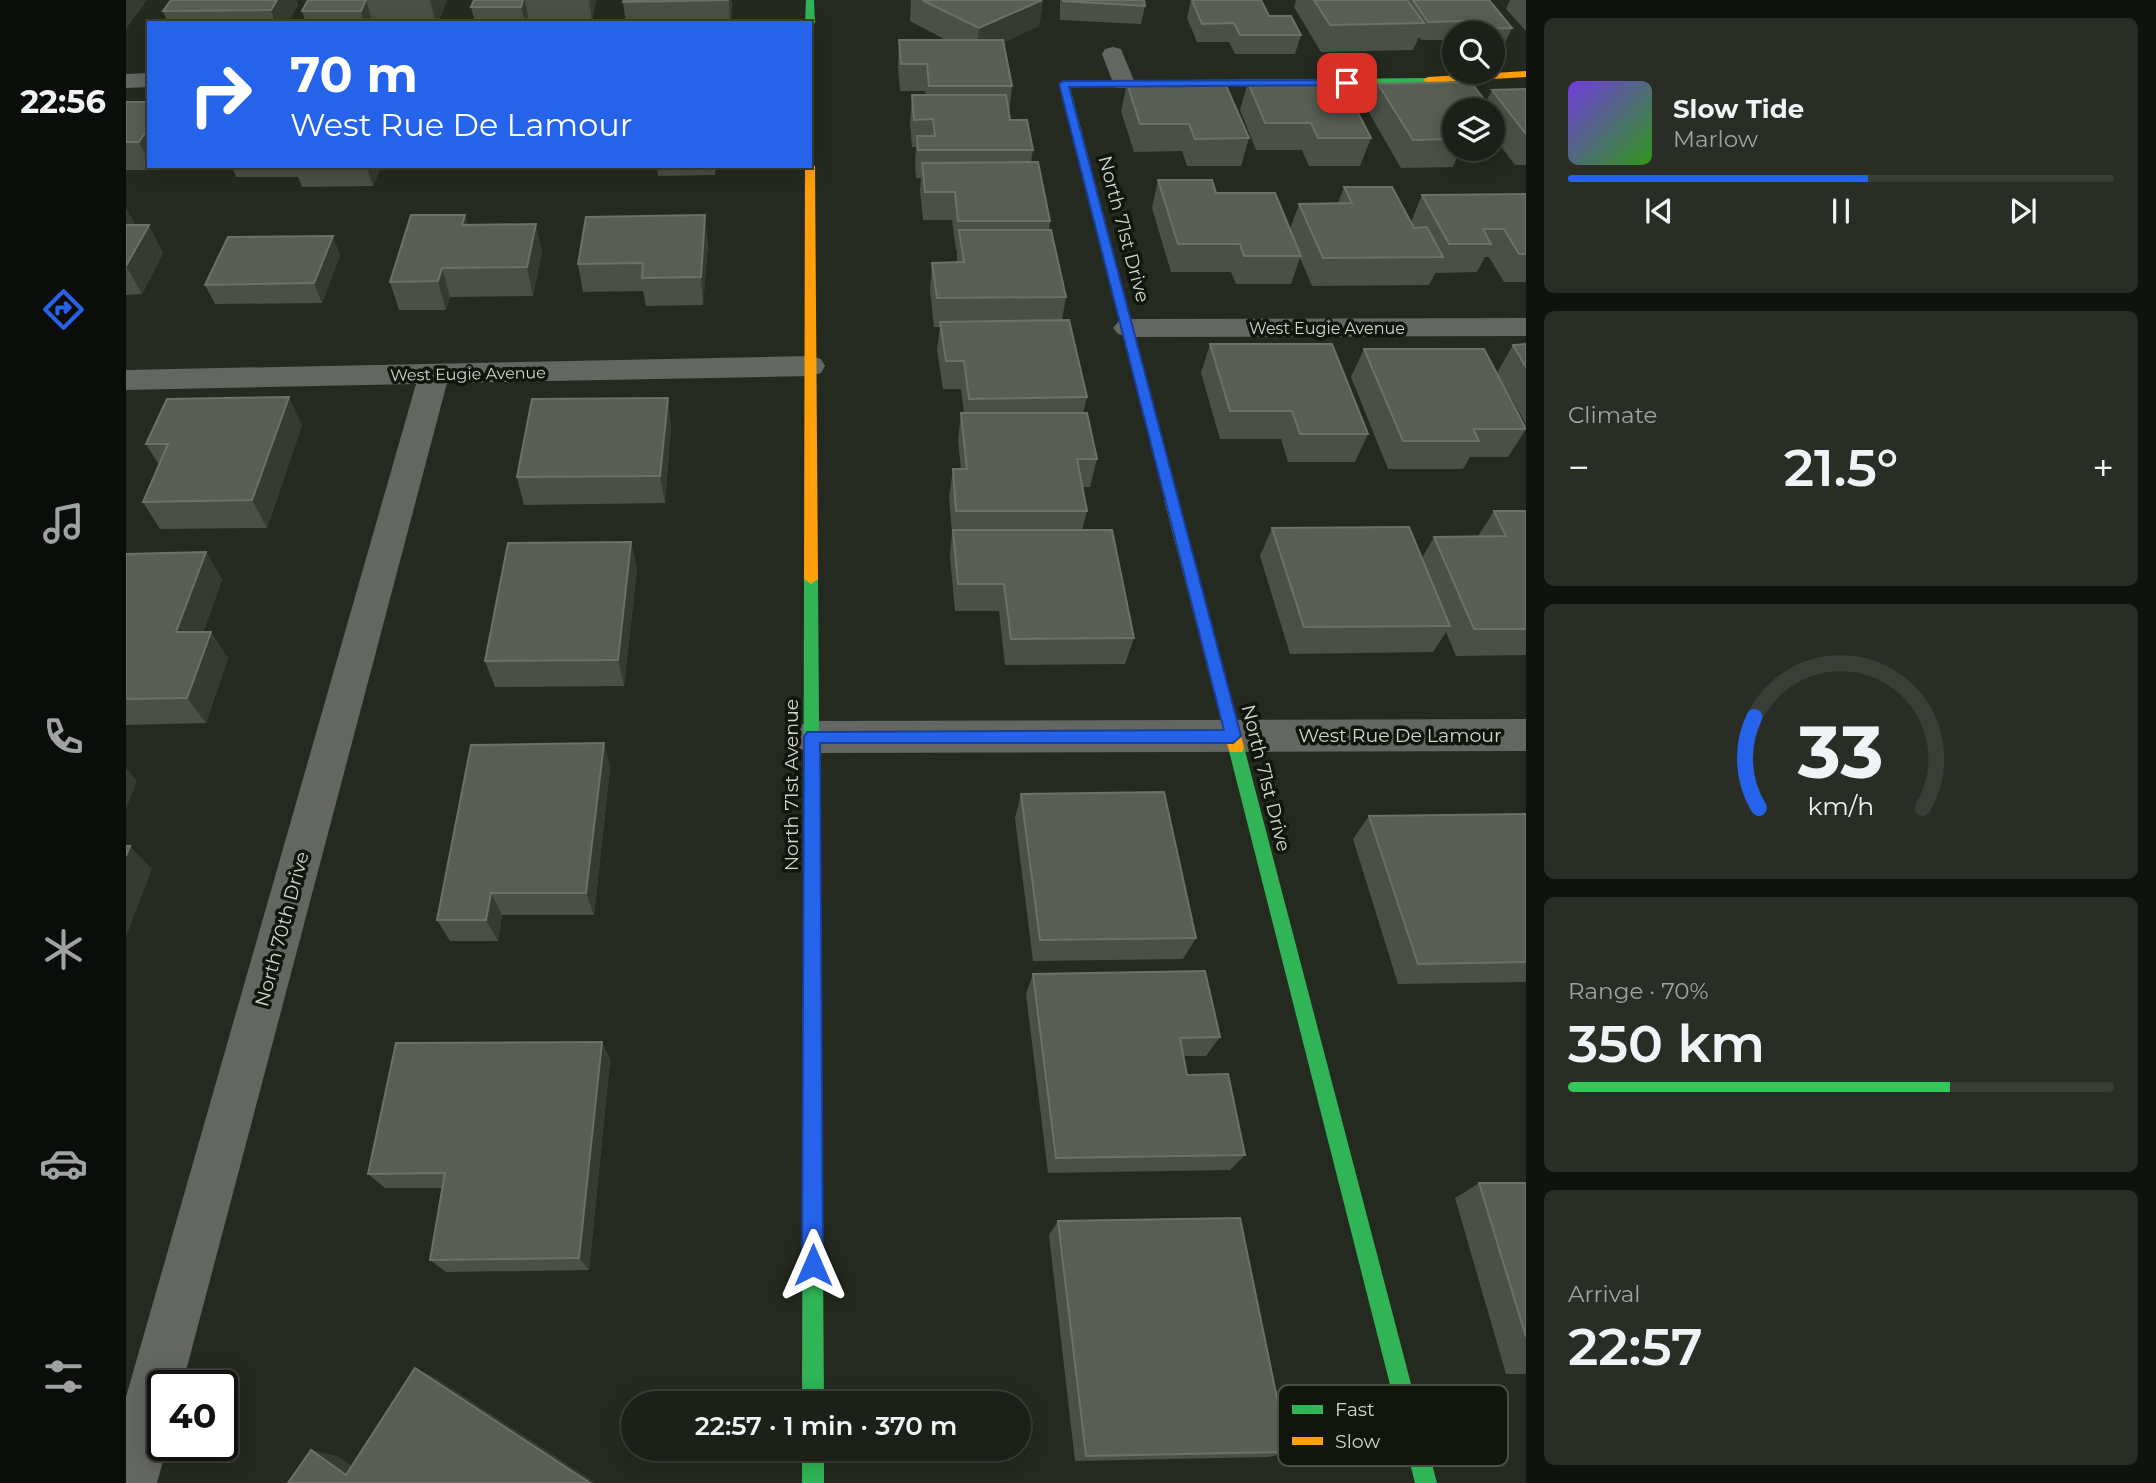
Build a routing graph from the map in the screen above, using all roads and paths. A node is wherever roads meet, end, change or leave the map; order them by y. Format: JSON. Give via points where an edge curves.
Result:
{"nodes":[{"id":1,"x":810,"y":0,"type":"edge"},
{"id":2,"x":810,"y":21,"type":"edge"},
{"id":3,"x":1113,"y":54,"type":"dead end"},
{"id":4,"x":1526,"y":74,"type":"edge"},
{"id":5,"x":147,"y":80,"type":"edge"},
{"id":6,"x":126,"y":81,"type":"edge"},
{"id":7,"x":1123,"y":83,"type":"junction"},
{"id":8,"x":810,"y":168,"type":"edge"},
{"id":9,"x":1526,"y":327,"type":"edge"},
{"id":10,"x":1128,"y":328,"type":"junction"},
{"id":11,"x":810,"y":366,"type":"junction"},
{"id":12,"x":435,"y":375,"type":"junction"},
{"id":13,"x":126,"y":380,"type":"edge"},
{"id":14,"x":1526,"y":735,"type":"edge"},
{"id":15,"x":1233,"y":736,"type":"junction"},
{"id":16,"x":812,"y":737,"type":"junction"},
{"id":17,"x":1401,"y":1385,"type":"edge"},
{"id":18,"x":813,"y":1391,"type":"edge"},
{"id":19,"x":813,"y":1461,"type":"edge"},
{"id":20,"x":1422,"y":1466,"type":"edge"},
{"id":21,"x":129,"y":1483,"type":"edge"},
{"id":22,"x":813,"y":1483,"type":"edge"},
{"id":23,"x":1426,"y":1483,"type":"edge"}],
"edges":[{"from":1,"to":2,"type":"street"},
{"from":3,"to":7,"type":"street"},
{"from":4,"to":7,"type":"street","via":[[1403,82]]},
{"from":5,"to":6,"type":"street"},
{"from":7,"to":10,"type":"street","name":"North 71st Drive","via":[[1063,84]]},
{"from":8,"to":11,"type":"street","name":"North 71st Avenue"},
{"from":9,"to":10,"type":"street","name":"West Eugie Avenue"},
{"from":10,"to":15,"type":"street","name":"North 71st Drive"},
{"from":11,"to":12,"type":"street","name":"West Eugie Avenue"},
{"from":11,"to":16,"type":"street","name":"North 71st Avenue"},
{"from":12,"to":13,"type":"street","name":"West Eugie Avenue"},
{"from":12,"to":21,"type":"street","name":"North 70th Drive"},
{"from":14,"to":15,"type":"street","name":"West Rue De Lamour"},
{"from":15,"to":16,"type":"street","name":"West Rue De Lamour"},
{"from":15,"to":17,"type":"street","name":"North 71st Drive"},
{"from":16,"to":18,"type":"street","name":"North 71st Avenue"},
{"from":19,"to":22,"type":"street"},
{"from":20,"to":23,"type":"street","name":"North 71st Drive"}]}
